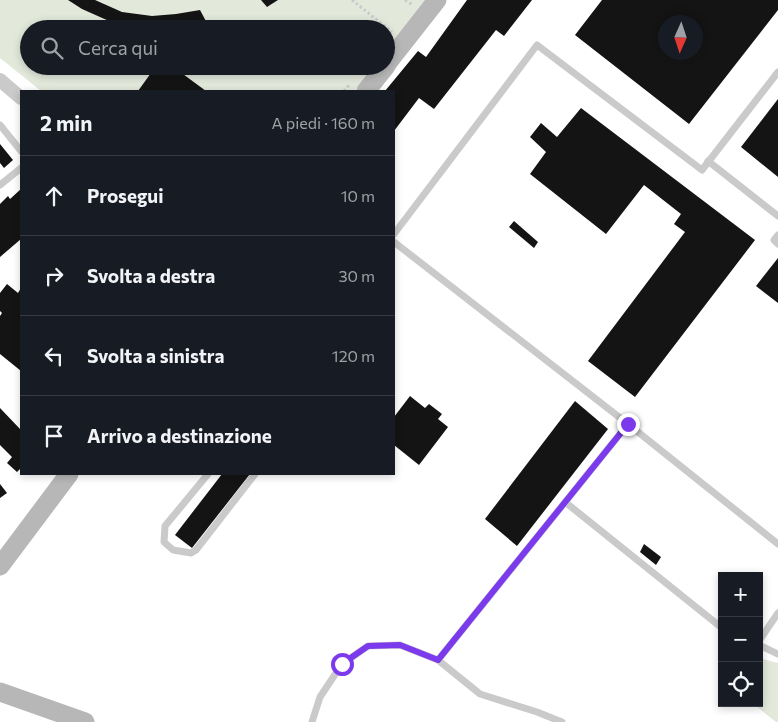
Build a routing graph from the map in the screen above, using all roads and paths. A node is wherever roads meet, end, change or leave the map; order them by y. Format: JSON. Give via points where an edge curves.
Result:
{"nodes":[{"id":1,"x":352,"y":0,"type":"edge"},
{"id":2,"x":437,"y":0,"type":"edge"},
{"id":3,"x":378,"y":20,"type":"edge"},
{"id":4,"x":395,"y":54,"type":"edge"},
{"id":5,"x":778,"y":72,"type":"edge"},
{"id":6,"x":379,"y":75,"type":"edge"},
{"id":7,"x":0,"y":80,"type":"edge"},
{"id":8,"x":367,"y":90,"type":"edge"},
{"id":9,"x":20,"y":97,"type":"edge"},
{"id":10,"x":0,"y":125,"type":"edge"},
{"id":11,"x":20,"y":150,"type":"edge"},
{"id":12,"x":708,"y":161,"type":"junction"},
{"id":13,"x":20,"y":169,"type":"edge"},
{"id":14,"x":0,"y":185,"type":"edge"},
{"id":15,"x":778,"y":216,"type":"edge"},
{"id":16,"x":395,"y":233,"type":"edge"},
{"id":17,"x":778,"y":235,"type":"edge"},
{"id":18,"x":395,"y":243,"type":"edge"},
{"id":19,"x":778,"y":244,"type":"edge"},
{"id":20,"x":628,"y":424,"type":"junction"},
{"id":21,"x":68,"y":475,"type":"edge"},
{"id":22,"x":207,"y":475,"type":"edge"},
{"id":23,"x":255,"y":475,"type":"edge"},
{"id":24,"x":565,"y":502,"type":"junction"},
{"id":25,"x":778,"y":544,"type":"edge"},
{"id":26,"x":0,"y":566,"type":"edge"},
{"id":27,"x":778,"y":614,"type":"edge"},
{"id":28,"x":718,"y":625,"type":"edge"},
{"id":29,"x":763,"y":637,"type":"edge"},
{"id":30,"x":763,"y":645,"type":"edge"},
{"id":31,"x":778,"y":654,"type":"edge"},
{"id":32,"x":438,"y":660,"type":"junction"},
{"id":33,"x":0,"y":692,"type":"edge"},
{"id":34,"x":85,"y":722,"type":"edge"},
{"id":35,"x":312,"y":722,"type":"edge"},
{"id":36,"x":562,"y":722,"type":"edge"}],
"edges":[{"from":1,"to":3,"type":"path"},
{"from":2,"to":4,"type":"main road"},
{"from":5,"to":12,"type":"lane"},
{"from":6,"to":8,"type":"main road"},
{"from":7,"to":9,"type":"street"},
{"from":10,"to":11,"type":"lane"},
{"from":12,"to":15,"type":"lane"},
{"from":12,"to":16,"type":"lane","via":[[702,170],[537,44]]},
{"from":13,"to":14,"type":"lane"},
{"from":17,"to":19,"type":"lane","via":[[774,240]]},
{"from":18,"to":20,"type":"lane"},
{"from":20,"to":24,"type":"lane"},
{"from":20,"to":25,"type":"lane"},
{"from":21,"to":26,"type":"main road"},
{"from":22,"to":23,"type":"lane","via":[[165,526],[164,542],[173,550],[191,553],[196,550]]},
{"from":24,"to":28,"type":"lane"},
{"from":24,"to":32,"type":"lane"},
{"from":27,"to":29,"type":"lane"},
{"from":30,"to":31,"type":"lane"},
{"from":32,"to":35,"type":"lane","via":[[400,645],[368,646],[342,664],[320,697]]},
{"from":32,"to":36,"type":"lane","via":[[480,694]]},
{"from":33,"to":34,"type":"main road"}]}
